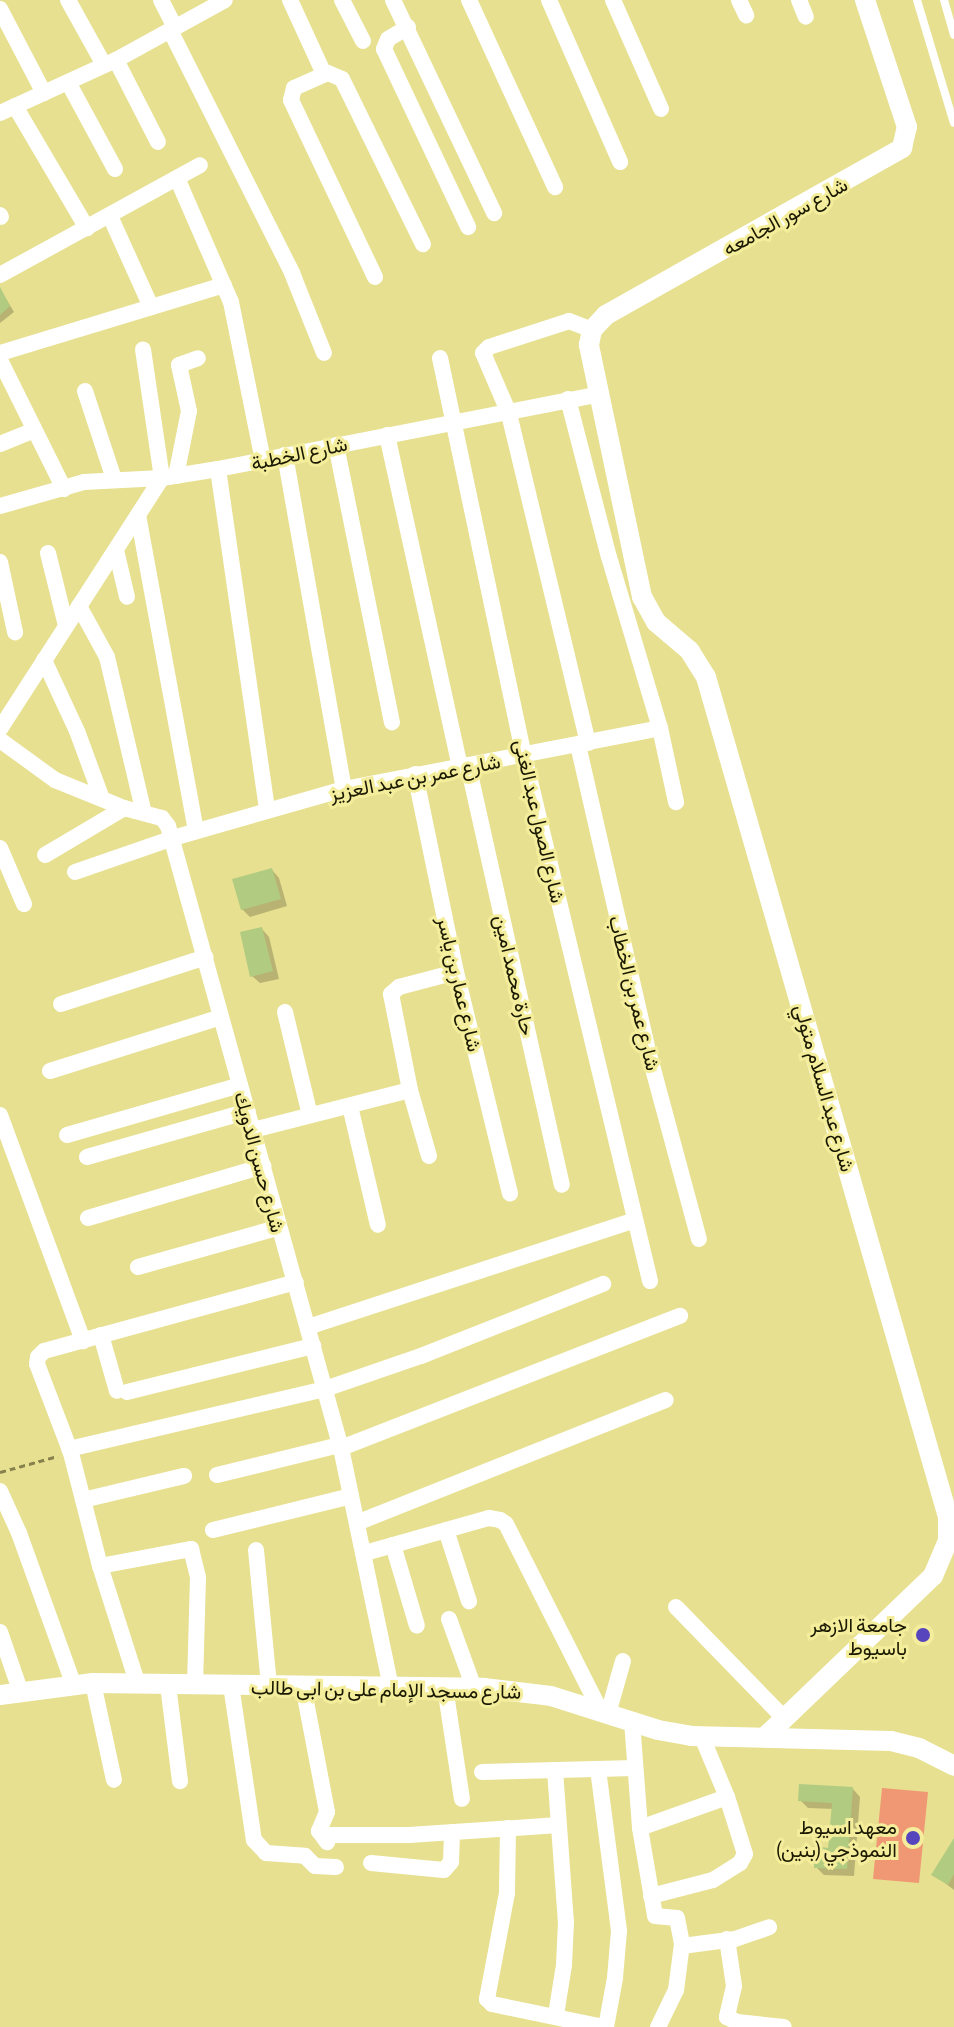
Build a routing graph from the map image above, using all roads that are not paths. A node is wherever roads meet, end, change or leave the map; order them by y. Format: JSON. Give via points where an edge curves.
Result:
{"nodes":[{"id":1,"x":68,"y":0,"type":"edge"},
{"id":2,"x":161,"y":0,"type":"edge"},
{"id":3,"x":225,"y":0,"type":"edge"},
{"id":4,"x":290,"y":0,"type":"edge"},
{"id":5,"x":342,"y":0,"type":"edge"},
{"id":6,"x":393,"y":0,"type":"edge"},
{"id":7,"x":451,"y":0,"type":"edge"},
{"id":8,"x":463,"y":0,"type":"edge"},
{"id":9,"x":469,"y":0,"type":"edge"},
{"id":10,"x":549,"y":0,"type":"edge"},
{"id":11,"x":613,"y":0,"type":"edge"},
{"id":12,"x":799,"y":0,"type":"edge"},
{"id":13,"x":865,"y":0,"type":"edge"},
{"id":14,"x":917,"y":0,"type":"edge"},
{"id":15,"x":944,"y":0,"type":"edge"},
{"id":16,"x":0,"y":9,"type":"edge"},
{"id":17,"x":806,"y":17,"type":"dead end"},
{"id":18,"x":408,"y":27,"type":"junction"},
{"id":19,"x":173,"y":30,"type":"junction"},
{"id":20,"x":954,"y":35,"type":"edge"},
{"id":21,"x":363,"y":41,"type":"dead end"},
{"id":22,"x":110,"y":62,"type":"junction"},
{"id":23,"x":324,"y":74,"type":"junction"},
{"id":24,"x":68,"y":82,"type":"junction"},
{"id":25,"x":44,"y":93,"type":"junction"},
{"id":26,"x":8,"y":109,"type":"edge"},
{"id":27,"x":661,"y":109,"type":"dead end"},
{"id":28,"x":954,"y":123,"type":"edge"},
{"id":29,"x":158,"y":142,"type":"dead end"},
{"id":30,"x":620,"y":162,"type":"dead end"},
{"id":31,"x":200,"y":165,"type":"dead end"},
{"id":32,"x":115,"y":169,"type":"dead end"},
{"id":33,"x":177,"y":178,"type":"junction"},
{"id":34,"x":555,"y":187,"type":"dead end"},
{"id":35,"x":494,"y":213,"type":"dead end"},
{"id":36,"x":110,"y":216,"type":"junction"},
{"id":37,"x":468,"y":227,"type":"dead end"},
{"id":38,"x":87,"y":228,"type":"junction"},
{"id":39,"x":423,"y":244,"type":"dead end"},
{"id":40,"x":0,"y":275,"type":"edge"},
{"id":41,"x":375,"y":277,"type":"dead end"},
{"id":42,"x":224,"y":285,"type":"junction"},
{"id":43,"x":151,"y":307,"type":"junction"},
{"id":44,"x":592,"y":330,"type":"junction"},
{"id":45,"x":143,"y":349,"type":"dead end"},
{"id":46,"x":0,"y":353,"type":"edge"},
{"id":47,"x":324,"y":353,"type":"dead end"},
{"id":48,"x":198,"y":358,"type":"dead end"},
{"id":49,"x":440,"y":358,"type":"dead end"},
{"id":50,"x":0,"y":360,"type":"edge"},
{"id":51,"x":85,"y":391,"type":"dead end"},
{"id":52,"x":599,"y":394,"type":"junction"},
{"id":53,"x":568,"y":399,"type":"junction"},
{"id":54,"x":508,"y":411,"type":"junction"},
{"id":55,"x":451,"y":422,"type":"junction"},
{"id":56,"x":34,"y":430,"type":"junction"},
{"id":57,"x":387,"y":435,"type":"junction"},
{"id":58,"x":0,"y":444,"type":"edge"},
{"id":59,"x":336,"y":445,"type":"junction"},
{"id":60,"x":285,"y":455,"type":"junction"},
{"id":61,"x":263,"y":460,"type":"junction"},
{"id":62,"x":218,"y":469,"type":"junction"},
{"id":63,"x":169,"y":477,"type":"junction"},
{"id":64,"x":114,"y":479,"type":"junction"},
{"id":65,"x":64,"y":489,"type":"junction"},
{"id":66,"x":0,"y":506,"type":"edge"},
{"id":67,"x":138,"y":515,"type":"junction"},
{"id":68,"x":116,"y":550,"type":"junction"},
{"id":69,"x":48,"y":553,"type":"dead end"},
{"id":70,"x":0,"y":562,"type":"edge"},
{"id":71,"x":127,"y":597,"type":"dead end"},
{"id":72,"x":79,"y":606,"type":"junction"},
{"id":73,"x":66,"y":626,"type":"junction"},
{"id":74,"x":15,"y":632,"type":"dead end"},
{"id":75,"x":44,"y":660,"type":"junction"},
{"id":76,"x":392,"y":722,"type":"dead end"},
{"id":77,"x":660,"y":728,"type":"junction"},
{"id":78,"x":1,"y":729,"type":"edge"},
{"id":79,"x":583,"y":744,"type":"junction"},
{"id":80,"x":524,"y":756,"type":"junction"},
{"id":81,"x":464,"y":765,"type":"junction"},
{"id":82,"x":415,"y":774,"type":"junction"},
{"id":83,"x":344,"y":789,"type":"junction"},
{"id":84,"x":102,"y":799,"type":"junction"},
{"id":85,"x":676,"y":802,"type":"dead end"},
{"id":86,"x":124,"y":808,"type":"junction"},
{"id":87,"x":267,"y":811,"type":"junction"},
{"id":88,"x":144,"y":813,"type":"junction"},
{"id":89,"x":196,"y":831,"type":"junction"},
{"id":90,"x":173,"y":838,"type":"junction"},
{"id":91,"x":0,"y":848,"type":"edge"},
{"id":92,"x":45,"y":855,"type":"dead end"},
{"id":93,"x":75,"y":872,"type":"dead end"},
{"id":94,"x":24,"y":904,"type":"dead end"},
{"id":95,"x":206,"y":957,"type":"junction"},
{"id":96,"x":456,"y":972,"type":"junction"},
{"id":97,"x":61,"y":1004,"type":"dead end"},
{"id":98,"x":285,"y":1012,"type":"dead end"},
{"id":99,"x":221,"y":1017,"type":"junction"},
{"id":100,"x":50,"y":1071,"type":"dead end"},
{"id":101,"x":240,"y":1085,"type":"junction"},
{"id":102,"x":410,"y":1090,"type":"junction"},
{"id":103,"x":350,"y":1106,"type":"junction"},
{"id":104,"x":248,"y":1111,"type":"junction"},
{"id":105,"x":0,"y":1115,"type":"edge"},
{"id":106,"x":310,"y":1115,"type":"junction"},
{"id":107,"x":253,"y":1130,"type":"junction"},
{"id":108,"x":67,"y":1135,"type":"dead end"},
{"id":109,"x":429,"y":1156,"type":"dead end"},
{"id":110,"x":87,"y":1157,"type":"dead end"},
{"id":111,"x":263,"y":1166,"type":"junction"},
{"id":112,"x":562,"y":1185,"type":"dead end"},
{"id":113,"x":510,"y":1193,"type":"dead end"},
{"id":114,"x":88,"y":1218,"type":"dead end"},
{"id":115,"x":635,"y":1220,"type":"junction"},
{"id":116,"x":378,"y":1225,"type":"dead end"},
{"id":117,"x":277,"y":1228,"type":"junction"},
{"id":118,"x":699,"y":1239,"type":"dead end"},
{"id":119,"x":138,"y":1267,"type":"dead end"},
{"id":120,"x":650,"y":1281,"type":"dead end"},
{"id":121,"x":296,"y":1282,"type":"junction"},
{"id":122,"x":603,"y":1284,"type":"dead end"},
{"id":123,"x":680,"y":1316,"type":"dead end"},
{"id":124,"x":308,"y":1327,"type":"junction"},
{"id":125,"x":101,"y":1335,"type":"junction"},
{"id":126,"x":83,"y":1341,"type":"junction"},
{"id":127,"x":313,"y":1346,"type":"junction"},
{"id":128,"x":325,"y":1389,"type":"junction"},
{"id":129,"x":666,"y":1400,"type":"dead end"},
{"id":130,"x":340,"y":1446,"type":"junction"},
{"id":131,"x":70,"y":1451,"type":"junction"},
{"id":132,"x":217,"y":1475,"type":"dead end"},
{"id":133,"x":184,"y":1476,"type":"dead end"},
{"id":134,"x":0,"y":1491,"type":"edge"},
{"id":135,"x":351,"y":1496,"type":"junction"},
{"id":136,"x":83,"y":1500,"type":"junction"},
{"id":137,"x":359,"y":1522,"type":"junction"},
{"id":138,"x":213,"y":1530,"type":"dead end"},
{"id":139,"x":446,"y":1530,"type":"junction"},
{"id":140,"x":393,"y":1545,"type":"junction"},
{"id":141,"x":256,"y":1550,"type":"dead end"},
{"id":142,"x":365,"y":1553,"type":"junction"},
{"id":143,"x":100,"y":1566,"type":"junction"},
{"id":144,"x":469,"y":1601,"type":"dead end"},
{"id":145,"x":676,"y":1607,"type":"dead end"},
{"id":146,"x":449,"y":1619,"type":"dead end"},
{"id":147,"x":417,"y":1626,"type":"dead end"},
{"id":148,"x":0,"y":1632,"type":"edge"},
{"id":149,"x":623,"y":1661,"type":"dead end"},
{"id":150,"x":84,"y":1685,"type":"junction"},
{"id":151,"x":138,"y":1685,"type":"junction"},
{"id":152,"x":168,"y":1685,"type":"junction"},
{"id":153,"x":195,"y":1685,"type":"junction"},
{"id":154,"x":231,"y":1685,"type":"junction"},
{"id":155,"x":269,"y":1685,"type":"junction"},
{"id":156,"x":303,"y":1686,"type":"junction"},
{"id":157,"x":391,"y":1687,"type":"junction"},
{"id":158,"x":445,"y":1687,"type":"junction"},
{"id":159,"x":474,"y":1688,"type":"junction"},
{"id":160,"x":21,"y":1693,"type":"junction"},
{"id":161,"x":0,"y":1695,"type":"edge"},
{"id":162,"x":604,"y":1713,"type":"junction"},
{"id":163,"x":785,"y":1719,"type":"junction"},
{"id":164,"x":632,"y":1721,"type":"junction"},
{"id":165,"x":766,"y":1736,"type":"junction"},
{"id":166,"x":702,"y":1737,"type":"junction"},
{"id":167,"x":954,"y":1766,"type":"edge"},
{"id":168,"x":635,"y":1768,"type":"junction"},
{"id":169,"x":598,"y":1769,"type":"junction"},
{"id":170,"x":555,"y":1770,"type":"junction"},
{"id":171,"x":482,"y":1772,"type":"dead end"},
{"id":172,"x":114,"y":1780,"type":"dead end"},
{"id":173,"x":180,"y":1781,"type":"dead end"},
{"id":174,"x":727,"y":1797,"type":"junction"},
{"id":175,"x":462,"y":1799,"type":"dead end"},
{"id":176,"x":559,"y":1825,"type":"junction"},
{"id":177,"x":508,"y":1828,"type":"junction"},
{"id":178,"x":640,"y":1828,"type":"junction"},
{"id":179,"x":452,"y":1832,"type":"junction"},
{"id":180,"x":371,"y":1863,"type":"dead end"},
{"id":181,"x":336,"y":1867,"type":"dead end"},
{"id":182,"x":651,"y":1896,"type":"junction"},
{"id":183,"x":769,"y":1927,"type":"dead end"},
{"id":184,"x":727,"y":1939,"type":"junction"},
{"id":185,"x":682,"y":1946,"type":"junction"},
{"id":186,"x":556,"y":2015,"type":"junction"},
{"id":187,"x":604,"y":2027,"type":"edge"},
{"id":188,"x":658,"y":2027,"type":"edge"},
{"id":189,"x":784,"y":2027,"type":"edge"}],
"edges":[{"from":1,"to":22,"type":"street"},
{"from":2,"to":19,"type":"street"},
{"from":3,"to":19,"type":"street"},
{"from":4,"to":23,"type":"street"},
{"from":5,"to":21,"type":"street"},
{"from":6,"to":18,"type":"street"},
{"from":7,"to":8,"type":"street"},
{"from":9,"to":34,"type":"street"},
{"from":10,"to":30,"type":"street"},
{"from":11,"to":27,"type":"street"},
{"from":12,"to":17,"type":"street"},
{"from":13,"to":44,"type":"street","name":"شارع سور الجامعه","via":[[907,127],[899,153],[606,315]]},
{"from":14,"to":28,"type":"lane"},
{"from":15,"to":20,"type":"lane"},
{"from":16,"to":25,"type":"street"},
{"from":18,"to":35,"type":"street"},
{"from":18,"to":37,"type":"street","via":[[388,39],[384,49]]},
{"from":19,"to":22,"type":"street"},
{"from":19,"to":47,"type":"street","via":[[292,273]]},
{"from":22,"to":24,"type":"street"},
{"from":22,"to":29,"type":"street"},
{"from":23,"to":39,"type":"street","via":[[342,79]]},
{"from":23,"to":41,"type":"street","via":[[294,88],[291,100]]},
{"from":24,"to":25,"type":"street"},
{"from":24,"to":32,"type":"street"},
{"from":25,"to":26,"type":"street"},
{"from":26,"to":38,"type":"street"},
{"from":31,"to":33,"type":"street"},
{"from":33,"to":36,"type":"street"},
{"from":33,"to":42,"type":"street"},
{"from":36,"to":38,"type":"street"},
{"from":36,"to":43,"type":"street"},
{"from":38,"to":40,"type":"street"},
{"from":42,"to":43,"type":"street"},
{"from":42,"to":61,"type":"street"},
{"from":43,"to":46,"type":"street"},
{"from":44,"to":52,"type":"street","via":[[589,345]]},
{"from":44,"to":54,"type":"street","name":"شارع عمر بن الخطاب","via":[[569,321],[485,350]]},
{"from":45,"to":63,"type":"street"},
{"from":48,"to":63,"type":"street","via":[[179,365],[189,411]]},
{"from":49,"to":55,"type":"street","name":"شارع الصول عبد الغنى"},
{"from":50,"to":56,"type":"street"},
{"from":51,"to":64,"type":"street"},
{"from":52,"to":53,"type":"street","name":"شارع الخطبة"},
{"from":52,"to":163,"type":"street","name":"شارع عبد السلام متولي","via":[[642,597],[656,622],[690,651],[706,677],[948,1517],[944,1553],[933,1576]]},
{"from":53,"to":54,"type":"street","name":"شارع الخطبة"},
{"from":53,"to":77,"type":"street"},
{"from":54,"to":55,"type":"street","name":"شارع الخطبة"},
{"from":54,"to":79,"type":"street","name":"شارع عمر بن الخطاب"},
{"from":55,"to":57,"type":"street","name":"شارع الخطبة"},
{"from":55,"to":80,"type":"street","name":"شارع الصول عبد الغنى"},
{"from":56,"to":58,"type":"street"},
{"from":56,"to":65,"type":"street"},
{"from":57,"to":59,"type":"street","name":"شارع الخطبة"},
{"from":57,"to":81,"type":"street","name":"حارة محمد امين"},
{"from":59,"to":60,"type":"street","name":"شارع الخطبة"},
{"from":59,"to":76,"type":"street"},
{"from":60,"to":61,"type":"street","name":"شارع الخطبة"},
{"from":60,"to":83,"type":"street"},
{"from":61,"to":62,"type":"street","name":"شارع الخطبة"},
{"from":62,"to":63,"type":"street","name":"شارع الخطبة"},
{"from":62,"to":87,"type":"street"},
{"from":63,"to":64,"type":"street","name":"شارع الخطبة"},
{"from":63,"to":67,"type":"street"},
{"from":64,"to":65,"type":"street","name":"شارع الخطبة"},
{"from":65,"to":66,"type":"street","name":"شارع الخطبة"},
{"from":67,"to":68,"type":"street"},
{"from":67,"to":89,"type":"street"},
{"from":68,"to":71,"type":"street"},
{"from":68,"to":72,"type":"street"},
{"from":69,"to":73,"type":"street"},
{"from":70,"to":74,"type":"street"},
{"from":72,"to":73,"type":"street"},
{"from":72,"to":88,"type":"street","via":[[107,657]]},
{"from":73,"to":75,"type":"street"},
{"from":75,"to":78,"type":"street"},
{"from":75,"to":84,"type":"street"},
{"from":77,"to":79,"type":"street","name":"شارع عمر بن عبد العزيز"},
{"from":77,"to":85,"type":"street"},
{"from":78,"to":84,"type":"street","via":[[41,772]]},
{"from":79,"to":80,"type":"street","name":"شارع عمر بن عبد العزيز"},
{"from":79,"to":118,"type":"street","name":"شارع عمر بن الخطاب","via":[[646,1043]]},
{"from":80,"to":81,"type":"street","name":"شارع عمر بن عبد العزيز"},
{"from":80,"to":115,"type":"street","name":"شارع الصول عبد الغنى"},
{"from":81,"to":82,"type":"street","name":"شارع عمر بن عبد العزيز"},
{"from":81,"to":112,"type":"street","name":"حارة محمد امين"},
{"from":82,"to":83,"type":"street","name":"شارع عمر بن عبد العزيز"},
{"from":82,"to":96,"type":"street","name":"شارع عمار بن ياسر"},
{"from":83,"to":87,"type":"street","name":"شارع عمر بن عبد العزيز"},
{"from":84,"to":86,"type":"street"},
{"from":86,"to":88,"type":"street"},
{"from":86,"to":92,"type":"street"},
{"from":87,"to":89,"type":"street","name":"شارع عمر بن عبد العزيز"},
{"from":88,"to":90,"type":"street","via":[[165,821]]},
{"from":89,"to":90,"type":"street","name":"شارع عمر بن عبد العزيز"},
{"from":90,"to":93,"type":"street","name":"شارع عمر بن عبد العزيز"},
{"from":90,"to":95,"type":"street","name":"شارع حسن الدويك"},
{"from":91,"to":94,"type":"street"},
{"from":95,"to":97,"type":"street"},
{"from":95,"to":99,"type":"street","name":"شارع حسن الدويك"},
{"from":96,"to":102,"type":"street","via":[[399,987],[391,994]]},
{"from":96,"to":113,"type":"street","name":"شارع عمار بن ياسر"},
{"from":98,"to":106,"type":"street"},
{"from":99,"to":100,"type":"street"},
{"from":99,"to":101,"type":"street","name":"شارع حسن الدويك"},
{"from":101,"to":104,"type":"street","name":"شارع حسن الدويك"},
{"from":101,"to":108,"type":"street"},
{"from":102,"to":103,"type":"street"},
{"from":102,"to":109,"type":"street"},
{"from":103,"to":106,"type":"street"},
{"from":103,"to":116,"type":"street"},
{"from":104,"to":107,"type":"street","name":"شارع حسن الدويك"},
{"from":104,"to":110,"type":"street"},
{"from":105,"to":126,"type":"street"},
{"from":106,"to":107,"type":"street"},
{"from":107,"to":111,"type":"street","name":"شارع حسن الدويك"},
{"from":111,"to":114,"type":"street"},
{"from":111,"to":117,"type":"street","name":"شارع حسن الدويك"},
{"from":115,"to":120,"type":"street","name":"شارع الصول عبد الغنى"},
{"from":115,"to":124,"type":"street"},
{"from":117,"to":119,"type":"street"},
{"from":117,"to":121,"type":"street","name":"شارع حسن الدويك"},
{"from":121,"to":124,"type":"street","name":"شارع حسن الدويك"},
{"from":121,"to":125,"type":"street"},
{"from":122,"to":128,"type":"street"},
{"from":123,"to":130,"type":"street"},
{"from":124,"to":127,"type":"street","name":"شارع حسن الدويك"},
{"from":125,"to":126,"type":"street"},
{"from":125,"to":127,"type":"street","via":[[122,1392]]},
{"from":126,"to":131,"type":"street","via":[[44,1351],[37,1364]]},
{"from":127,"to":128,"type":"street","name":"شارع حسن الدويك"},
{"from":128,"to":130,"type":"street","name":"شارع حسن الدويك"},
{"from":128,"to":131,"type":"street"},
{"from":129,"to":137,"type":"street"},
{"from":130,"to":132,"type":"street"},
{"from":130,"to":135,"type":"street","name":"شارع حسن الدويك"},
{"from":131,"to":136,"type":"street"},
{"from":133,"to":136,"type":"street"},
{"from":134,"to":150,"type":"street"},
{"from":135,"to":137,"type":"street","name":"شارع حسن الدويك"},
{"from":135,"to":138,"type":"street"},
{"from":136,"to":143,"type":"street"},
{"from":137,"to":142,"type":"street","name":"شارع حسن الدويك"},
{"from":139,"to":140,"type":"street"},
{"from":139,"to":144,"type":"street"},
{"from":139,"to":162,"type":"street","via":[[489,1518],[506,1524]]},
{"from":140,"to":142,"type":"street"},
{"from":140,"to":147,"type":"street"},
{"from":141,"to":155,"type":"street"},
{"from":142,"to":157,"type":"street","name":"شارع حسن الدويك"},
{"from":143,"to":151,"type":"street"},
{"from":143,"to":153,"type":"street","via":[[191,1549],[198,1577]]},
{"from":145,"to":163,"type":"street"},
{"from":146,"to":159,"type":"street"},
{"from":148,"to":160,"type":"street"},
{"from":149,"to":162,"type":"street"},
{"from":150,"to":151,"type":"street","name":"شارع مسجد الإمام على بن ابى طالب"},
{"from":150,"to":160,"type":"street","name":"شارع مسجد الإمام على بن ابى طالب"},
{"from":150,"to":172,"type":"street"},
{"from":151,"to":152,"type":"street","name":"شارع مسجد الإمام على بن ابى طالب"},
{"from":152,"to":153,"type":"street","name":"شارع مسجد الإمام على بن ابى طالب"},
{"from":152,"to":173,"type":"street"},
{"from":153,"to":154,"type":"street","name":"شارع مسجد الإمام على بن ابى طالب"},
{"from":154,"to":155,"type":"street","name":"شارع مسجد الإمام على بن ابى طالب"},
{"from":154,"to":181,"type":"street","via":[[254,1840],[266,1853],[305,1856],[315,1866]]},
{"from":155,"to":156,"type":"street","name":"شارع مسجد الإمام على بن ابى طالب"},
{"from":156,"to":157,"type":"street","name":"شارع مسجد الإمام على بن ابى طالب"},
{"from":156,"to":179,"type":"street","via":[[327,1812],[319,1831],[326,1839]]},
{"from":157,"to":158,"type":"street","name":"شارع مسجد الإمام على بن ابى طالب"},
{"from":158,"to":159,"type":"street","name":"شارع مسجد الإمام على بن ابى طالب"},
{"from":158,"to":175,"type":"street"},
{"from":159,"to":162,"type":"street","name":"شارع مسجد الإمام على بن ابى طالب","via":[[551,1696]]},
{"from":160,"to":161,"type":"street","name":"شارع مسجد الإمام على بن ابى طالب"},
{"from":162,"to":164,"type":"street","name":"شارع مسجد الإمام على بن ابى طالب"},
{"from":163,"to":165,"type":"street","name":"شارع عبد السلام متولي"},
{"from":164,"to":166,"type":"street","name":"شارع مسجد الإمام على بن ابى طالب"},
{"from":164,"to":168,"type":"street"},
{"from":165,"to":166,"type":"street","name":"شارع مسجد الإمام على بن ابى طالب"},
{"from":165,"to":167,"type":"street","name":"شارع مسجد الإمام على بن ابى طالب","via":[[891,1741]]},
{"from":166,"to":174,"type":"street"},
{"from":168,"to":169,"type":"street"},
{"from":168,"to":178,"type":"street"},
{"from":169,"to":170,"type":"street"},
{"from":169,"to":187,"type":"street","via":[[619,1931]]},
{"from":170,"to":171,"type":"street"},
{"from":170,"to":176,"type":"street"},
{"from":174,"to":178,"type":"street"},
{"from":174,"to":182,"type":"street","via":[[746,1850],[740,1863],[713,1880]]},
{"from":176,"to":177,"type":"street"},
{"from":176,"to":186,"type":"street","via":[[566,1944]]},
{"from":177,"to":179,"type":"street"},
{"from":177,"to":186,"type":"street","via":[[507,1893],[487,1996],[495,2004]]},
{"from":178,"to":182,"type":"street"},
{"from":179,"to":180,"type":"street","via":[[451,1862],[444,1870]]},
{"from":182,"to":185,"type":"street","via":[[656,1918],[679,1920]]},
{"from":183,"to":184,"type":"street"},
{"from":184,"to":185,"type":"street"},
{"from":184,"to":189,"type":"street","via":[[734,1986],[727,2017]]},
{"from":185,"to":188,"type":"street","via":[[676,1990]]},
{"from":186,"to":187,"type":"street"}]}
